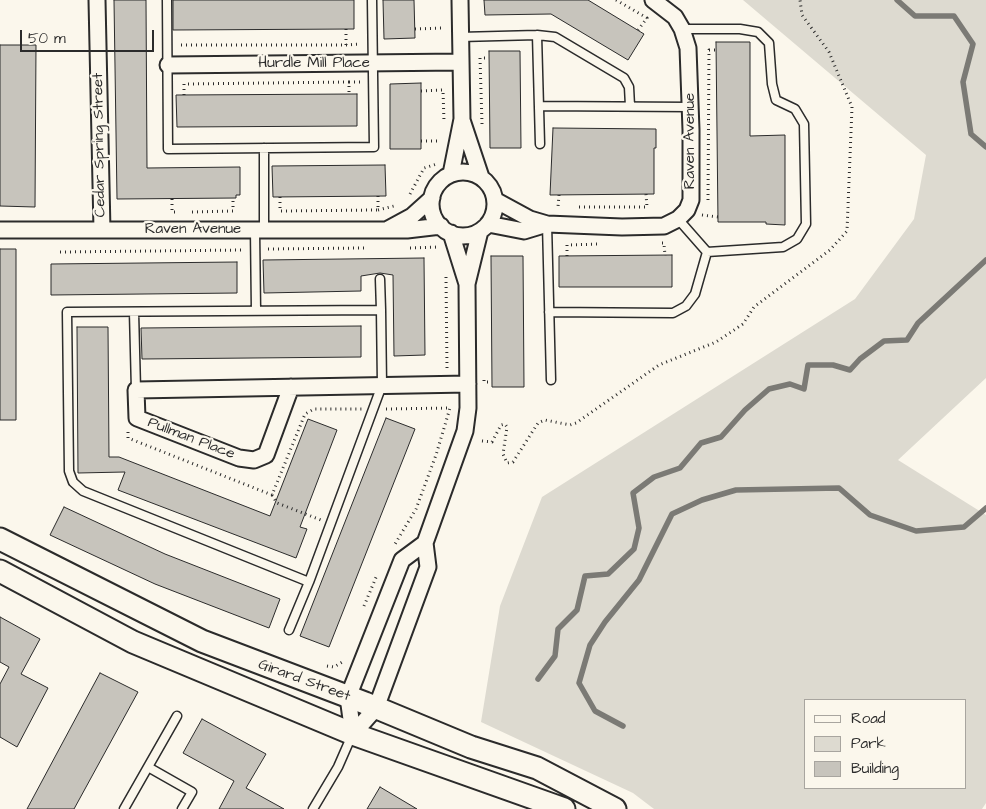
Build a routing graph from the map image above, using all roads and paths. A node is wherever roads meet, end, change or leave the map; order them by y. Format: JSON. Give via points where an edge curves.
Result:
{"nodes":[{"id":1,"x":97,"y":0,"type":"edge"},
{"id":2,"x":167,"y":0,"type":"edge"},
{"id":3,"x":372,"y":0,"type":"edge"},
{"id":4,"x":460,"y":0,"type":"edge"},
{"id":5,"x":616,"y":0,"type":"edge"},
{"id":6,"x":653,"y":0,"type":"edge"},
{"id":7,"x":443,"y":20,"type":"dead end"},
{"id":8,"x":346,"y":29,"type":"dead end"},
{"id":9,"x":415,"y":29,"type":"dead end"},
{"id":10,"x":682,"y":29,"type":"junction"},
{"id":11,"x":638,"y":30,"type":"dead end"},
{"id":12,"x":537,"y":35,"type":"junction"},
{"id":13,"x":460,"y":36,"type":"junction"},
{"id":14,"x":181,"y":38,"type":"dead end"},
{"id":15,"x":489,"y":58,"type":"dead end"},
{"id":16,"x":460,"y":62,"type":"junction"},
{"id":17,"x":372,"y":64,"type":"junction"},
{"id":18,"x":168,"y":65,"type":"junction"},
{"id":19,"x":421,"y":91,"type":"dead end"},
{"id":20,"x":349,"y":94,"type":"dead end"},
{"id":21,"x":184,"y":95,"type":"dead end"},
{"id":22,"x":539,"y":106,"type":"junction"},
{"id":23,"x":630,"y":106,"type":"junction"},
{"id":24,"x":691,"y":106,"type":"junction"},
{"id":25,"x":462,"y":119,"type":"junction"},
{"id":26,"x":444,"y":124,"type":"dead end"},
{"id":27,"x":444,"y":132,"type":"dead end"},
{"id":28,"x":421,"y":141,"type":"dead end"},
{"id":29,"x":444,"y":141,"type":"junction"},
{"id":30,"x":470,"y":142,"type":"junction"},
{"id":31,"x":540,"y":144,"type":"dead end"},
{"id":32,"x":264,"y":148,"type":"junction"},
{"id":33,"x":444,"y":148,"type":"dead end"},
{"id":34,"x":447,"y":168,"type":"junction"},
{"id":35,"x":481,"y":177,"type":"junction"},
{"id":36,"x":646,"y":194,"type":"dead end"},
{"id":37,"x":559,"y":195,"type":"dead end"},
{"id":38,"x":378,"y":196,"type":"dead end"},
{"id":39,"x":280,"y":197,"type":"dead end"},
{"id":40,"x":232,"y":198,"type":"dead end"},
{"id":41,"x":407,"y":198,"type":"dead end"},
{"id":42,"x":432,"y":198,"type":"junction"},
{"id":43,"x":172,"y":199,"type":"dead end"},
{"id":44,"x":495,"y":200,"type":"junction"},
{"id":45,"x":402,"y":205,"type":"dead end"},
{"id":46,"x":568,"y":207,"type":"dead end"},
{"id":47,"x":578,"y":207,"type":"dead end"},
{"id":48,"x":378,"y":210,"type":"junction"},
{"id":49,"x":181,"y":212,"type":"dead end"},
{"id":50,"x":189,"y":212,"type":"dead end"},
{"id":51,"x":678,"y":219,"type":"junction"},
{"id":52,"x":547,"y":224,"type":"junction"},
{"id":53,"x":484,"y":227,"type":"junction"},
{"id":54,"x":0,"y":230,"type":"edge"},
{"id":55,"x":102,"y":230,"type":"junction"},
{"id":56,"x":259,"y":230,"type":"junction"},
{"id":57,"x":387,"y":230,"type":"junction"},
{"id":58,"x":446,"y":230,"type":"junction"},
{"id":59,"x":654,"y":243,"type":"dead end"},
{"id":60,"x":606,"y":244,"type":"dead end"},
{"id":61,"x":707,"y":252,"type":"junction"},
{"id":62,"x":567,"y":256,"type":"dead end"},
{"id":63,"x":665,"y":256,"type":"dead end"},
{"id":64,"x":380,"y":279,"type":"dead end"},
{"id":65,"x":467,"y":284,"type":"junction"},
{"id":66,"x":381,"y":310,"type":"junction"},
{"id":67,"x":256,"y":311,"type":"junction"},
{"id":68,"x":134,"y":312,"type":"junction"},
{"id":69,"x":549,"y":312,"type":"junction"},
{"id":70,"x":551,"y":380,"type":"dead end"},
{"id":71,"x":468,"y":384,"type":"junction"},
{"id":72,"x":382,"y":385,"type":"junction"},
{"id":73,"x":291,"y":387,"type":"junction"},
{"id":74,"x":136,"y":390,"type":"junction"},
{"id":75,"x":374,"y":409,"type":"junction"},
{"id":76,"x":128,"y":429,"type":"dead end"},
{"id":77,"x":272,"y":495,"type":"junction"},
{"id":78,"x":331,"y":523,"type":"junction"},
{"id":79,"x":0,"y":538,"type":"edge"},
{"id":80,"x":425,"y":543,"type":"junction"},
{"id":81,"x":394,"y":546,"type":"dead end"},
{"id":82,"x":379,"y":570,"type":"dead end"},
{"id":83,"x":0,"y":571,"type":"edge"},
{"id":84,"x":309,"y":582,"type":"junction"},
{"id":85,"x":363,"y":611,"type":"dead end"},
{"id":86,"x":289,"y":630,"type":"dead end"},
{"id":87,"x":346,"y":657,"type":"dead end"},
{"id":88,"x":321,"y":664,"type":"dead end"},
{"id":89,"x":348,"y":696,"type":"junction"},
{"id":90,"x":376,"y":708,"type":"junction"},
{"id":91,"x":177,"y":716,"type":"dead end"},
{"id":92,"x":353,"y":734,"type":"junction"},
{"id":93,"x":148,"y":767,"type":"junction"},
{"id":94,"x":124,"y":809,"type":"edge"},
{"id":95,"x":182,"y":809,"type":"edge"},
{"id":96,"x":313,"y":809,"type":"edge"},
{"id":97,"x":564,"y":809,"type":"edge"},
{"id":98,"x":615,"y":809,"type":"edge"}],
"edges":[{"from":1,"to":55,"type":"street","name":"Cedar Spring Street"},
{"from":2,"to":18,"type":"lane"},
{"from":3,"to":17,"type":"lane"},
{"from":4,"to":13,"type":"street"},
{"from":5,"to":11,"type":"path","via":[[647,18]]},
{"from":6,"to":10,"type":"street","name":"Raven Avenue","via":[[675,17]]},
{"from":7,"to":9,"type":"path","via":[[443,30]]},
{"from":8,"to":14,"type":"path","via":[[346,44],[181,46]]},
{"from":10,"to":24,"type":"street","name":"Raven Avenue","via":[[688,48]]},
{"from":10,"to":61,"type":"lane","via":[[758,32],[769,43],[776,100],[795,109],[804,124],[806,224],[797,239],[783,247]]},
{"from":12,"to":13,"type":"lane"},
{"from":12,"to":22,"type":"lane"},
{"from":12,"to":23,"type":"lane","via":[[555,37],[624,78],[629,86]]},
{"from":13,"to":16,"type":"street"},
{"from":15,"to":30,"type":"path","via":[[480,58],[482,142]]},
{"from":16,"to":17,"type":"street","name":"Hurdle Mill Place"},
{"from":16,"to":25,"type":"street"},
{"from":17,"to":18,"type":"street","name":"Hurdle Mill Place"},
{"from":17,"to":32,"type":"lane","via":[[374,147]]},
{"from":18,"to":32,"type":"lane","via":[[168,149]]},
{"from":19,"to":26,"type":"path","via":[[443,90]]},
{"from":20,"to":21,"type":"path","via":[[349,82],[184,84]]},
{"from":22,"to":23,"type":"lane"},
{"from":22,"to":31,"type":"lane"},
{"from":23,"to":24,"type":"lane"},
{"from":24,"to":51,"type":"street","name":"Raven Avenue","via":[[691,200]]},
{"from":25,"to":30,"type":"street"},
{"from":25,"to":34,"type":"street"},
{"from":27,"to":29,"type":"path"},
{"from":28,"to":29,"type":"path"},
{"from":29,"to":33,"type":"path"},
{"from":30,"to":35,"type":"street"},
{"from":32,"to":56,"type":"lane"},
{"from":34,"to":35,"type":"street"},
{"from":34,"to":41,"type":"path","via":[[424,168]]},
{"from":34,"to":42,"type":"street"},
{"from":35,"to":44,"type":"street","via":[[493,191]]},
{"from":36,"to":47,"type":"path","via":[[647,207]]},
{"from":37,"to":46,"type":"path","via":[[558,207]]},
{"from":38,"to":48,"type":"path"},
{"from":39,"to":48,"type":"path","via":[[280,211]]},
{"from":40,"to":50,"type":"path","via":[[232,211]]},
{"from":42,"to":57,"type":"street","name":"Raven Avenue","via":[[412,216]]},
{"from":42,"to":58,"type":"street","via":[[432,208]]},
{"from":43,"to":49,"type":"path","via":[[172,212]]},
{"from":44,"to":52,"type":"street","via":[[530,219]]},
{"from":44,"to":53,"type":"street","via":[[495,208]]},
{"from":45,"to":48,"type":"path"},
{"from":51,"to":52,"type":"street","via":[[664,226]]},
{"from":51,"to":61,"type":"lane"},
{"from":52,"to":53,"type":"street","via":[[524,231]]},
{"from":52,"to":69,"type":"lane"},
{"from":53,"to":58,"type":"street","via":[[471,235]]},
{"from":53,"to":65,"type":"street"},
{"from":54,"to":55,"type":"street","name":"Raven Avenue"},
{"from":55,"to":56,"type":"street","name":"Raven Avenue"},
{"from":56,"to":57,"type":"street","name":"Raven Avenue"},
{"from":56,"to":67,"type":"lane"},
{"from":57,"to":58,"type":"street","name":"Raven Avenue"},
{"from":58,"to":65,"type":"street"},
{"from":59,"to":63,"type":"path","via":[[664,243]]},
{"from":60,"to":62,"type":"path","via":[[567,245]]},
{"from":61,"to":69,"type":"lane","via":[[695,294],[686,306],[673,313]]},
{"from":64,"to":66,"type":"lane"},
{"from":65,"to":71,"type":"street"},
{"from":66,"to":67,"type":"lane"},
{"from":66,"to":72,"type":"lane"},
{"from":67,"to":68,"type":"lane"},
{"from":68,"to":74,"type":"lane"},
{"from":68,"to":84,"type":"lane","via":[[67,312],[69,472],[73,482],[83,491]]},
{"from":69,"to":70,"type":"lane"},
{"from":71,"to":72,"type":"street"},
{"from":71,"to":80,"type":"street","via":[[465,431]]},
{"from":72,"to":73,"type":"street"},
{"from":72,"to":75,"type":"lane"},
{"from":73,"to":74,"type":"street"},
{"from":73,"to":74,"type":"street","name":"Pullman Place","via":[[266,455],[254,460],[239,458],[136,418]]},
{"from":75,"to":77,"type":"path","via":[[314,409],[305,414]]},
{"from":75,"to":78,"type":"lane"},
{"from":75,"to":81,"type":"path","via":[[450,408],[416,509]]},
{"from":76,"to":77,"type":"path","via":[[128,438]]},
{"from":77,"to":78,"type":"path","via":[[277,503]]},
{"from":78,"to":84,"type":"lane"},
{"from":79,"to":89,"type":"street","name":"Girard Street","via":[[202,642]]},
{"from":80,"to":89,"type":"street","via":[[402,560]]},
{"from":80,"to":90,"type":"street","via":[[428,567]]},
{"from":82,"to":85,"type":"path"},
{"from":83,"to":92,"type":"street","name":"Girard Street","via":[[134,642]]},
{"from":84,"to":86,"type":"lane"},
{"from":87,"to":88,"type":"path","via":[[334,667]]},
{"from":89,"to":90,"type":"street","name":"Girard Street"},
{"from":89,"to":92,"type":"street"},
{"from":90,"to":92,"type":"street"},
{"from":90,"to":98,"type":"street","name":"Girard Street","via":[[471,747],[537,768]]},
{"from":91,"to":93,"type":"lane"},
{"from":92,"to":96,"type":"lane"},
{"from":92,"to":97,"type":"street","name":"Girard Street"},
{"from":93,"to":94,"type":"lane"},
{"from":93,"to":95,"type":"lane","via":[[192,792]]}]}
